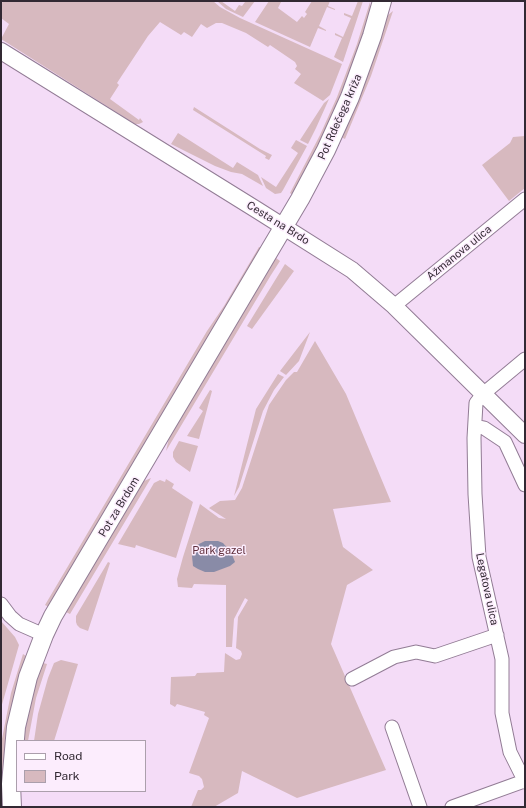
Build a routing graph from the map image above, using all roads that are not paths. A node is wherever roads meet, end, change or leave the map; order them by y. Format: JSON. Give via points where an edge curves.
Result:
{"nodes":[{"id":1,"x":382,"y":1,"type":"edge"},
{"id":2,"x":1,"y":51,"type":"edge"},
{"id":3,"x":525,"y":199,"type":"edge"},
{"id":4,"x":284,"y":227,"type":"junction"},
{"id":5,"x":394,"y":306,"type":"junction"},
{"id":6,"x":525,"y":359,"type":"edge"},
{"id":7,"x":483,"y":394,"type":"junction"},
{"id":8,"x":475,"y":426,"type":"junction"},
{"id":9,"x":525,"y":435,"type":"edge"},
{"id":10,"x":525,"y":485,"type":"edge"},
{"id":11,"x":1,"y":604,"type":"edge"},
{"id":12,"x":44,"y":635,"type":"junction"},
{"id":13,"x":497,"y":635,"type":"junction"},
{"id":14,"x":352,"y":679,"type":"dead end"},
{"id":15,"x":392,"y":727,"type":"dead end"},
{"id":16,"x":524,"y":782,"type":"edge"},
{"id":17,"x":12,"y":807,"type":"edge"},
{"id":18,"x":420,"y":807,"type":"edge"},
{"id":19,"x":452,"y":807,"type":"edge"}],
"edges":[{"from":1,"to":4,"type":"main road","name":"Pot Rdečega križa","via":[[350,96],[326,150]]},
{"from":2,"to":4,"type":"street","name":"Cesta na Brdo"},
{"from":3,"to":5,"type":"street","name":"Ažmanova ulica"},
{"from":4,"to":5,"type":"street","name":"Cesta na Brdo","via":[[352,270]]},
{"from":4,"to":12,"type":"main road","name":"Pot za Brdom"},
{"from":5,"to":7,"type":"street","name":"Cesta na Brdo"},
{"from":6,"to":7,"type":"street"},
{"from":7,"to":8,"type":"street","name":"Legatova ulica","via":[[476,403]]},
{"from":7,"to":9,"type":"street","name":"Cesta na Brdo"},
{"from":8,"to":10,"type":"street","via":[[484,428],[505,442]]},
{"from":8,"to":13,"type":"street","name":"Legatova ulica","via":[[475,494],[479,557]]},
{"from":11,"to":12,"type":"street","via":[[19,624]]},
{"from":12,"to":17,"type":"main road","name":"Pot za Brdom","via":[[28,676],[16,727],[11,784]]},
{"from":13,"to":14,"type":"street","via":[[434,656],[416,652],[394,657]]},
{"from":13,"to":16,"type":"street","name":"Legatova ulica","via":[[502,659],[502,713],[510,752]]},
{"from":15,"to":18,"type":"street"},
{"from":16,"to":19,"type":"street"}]}
